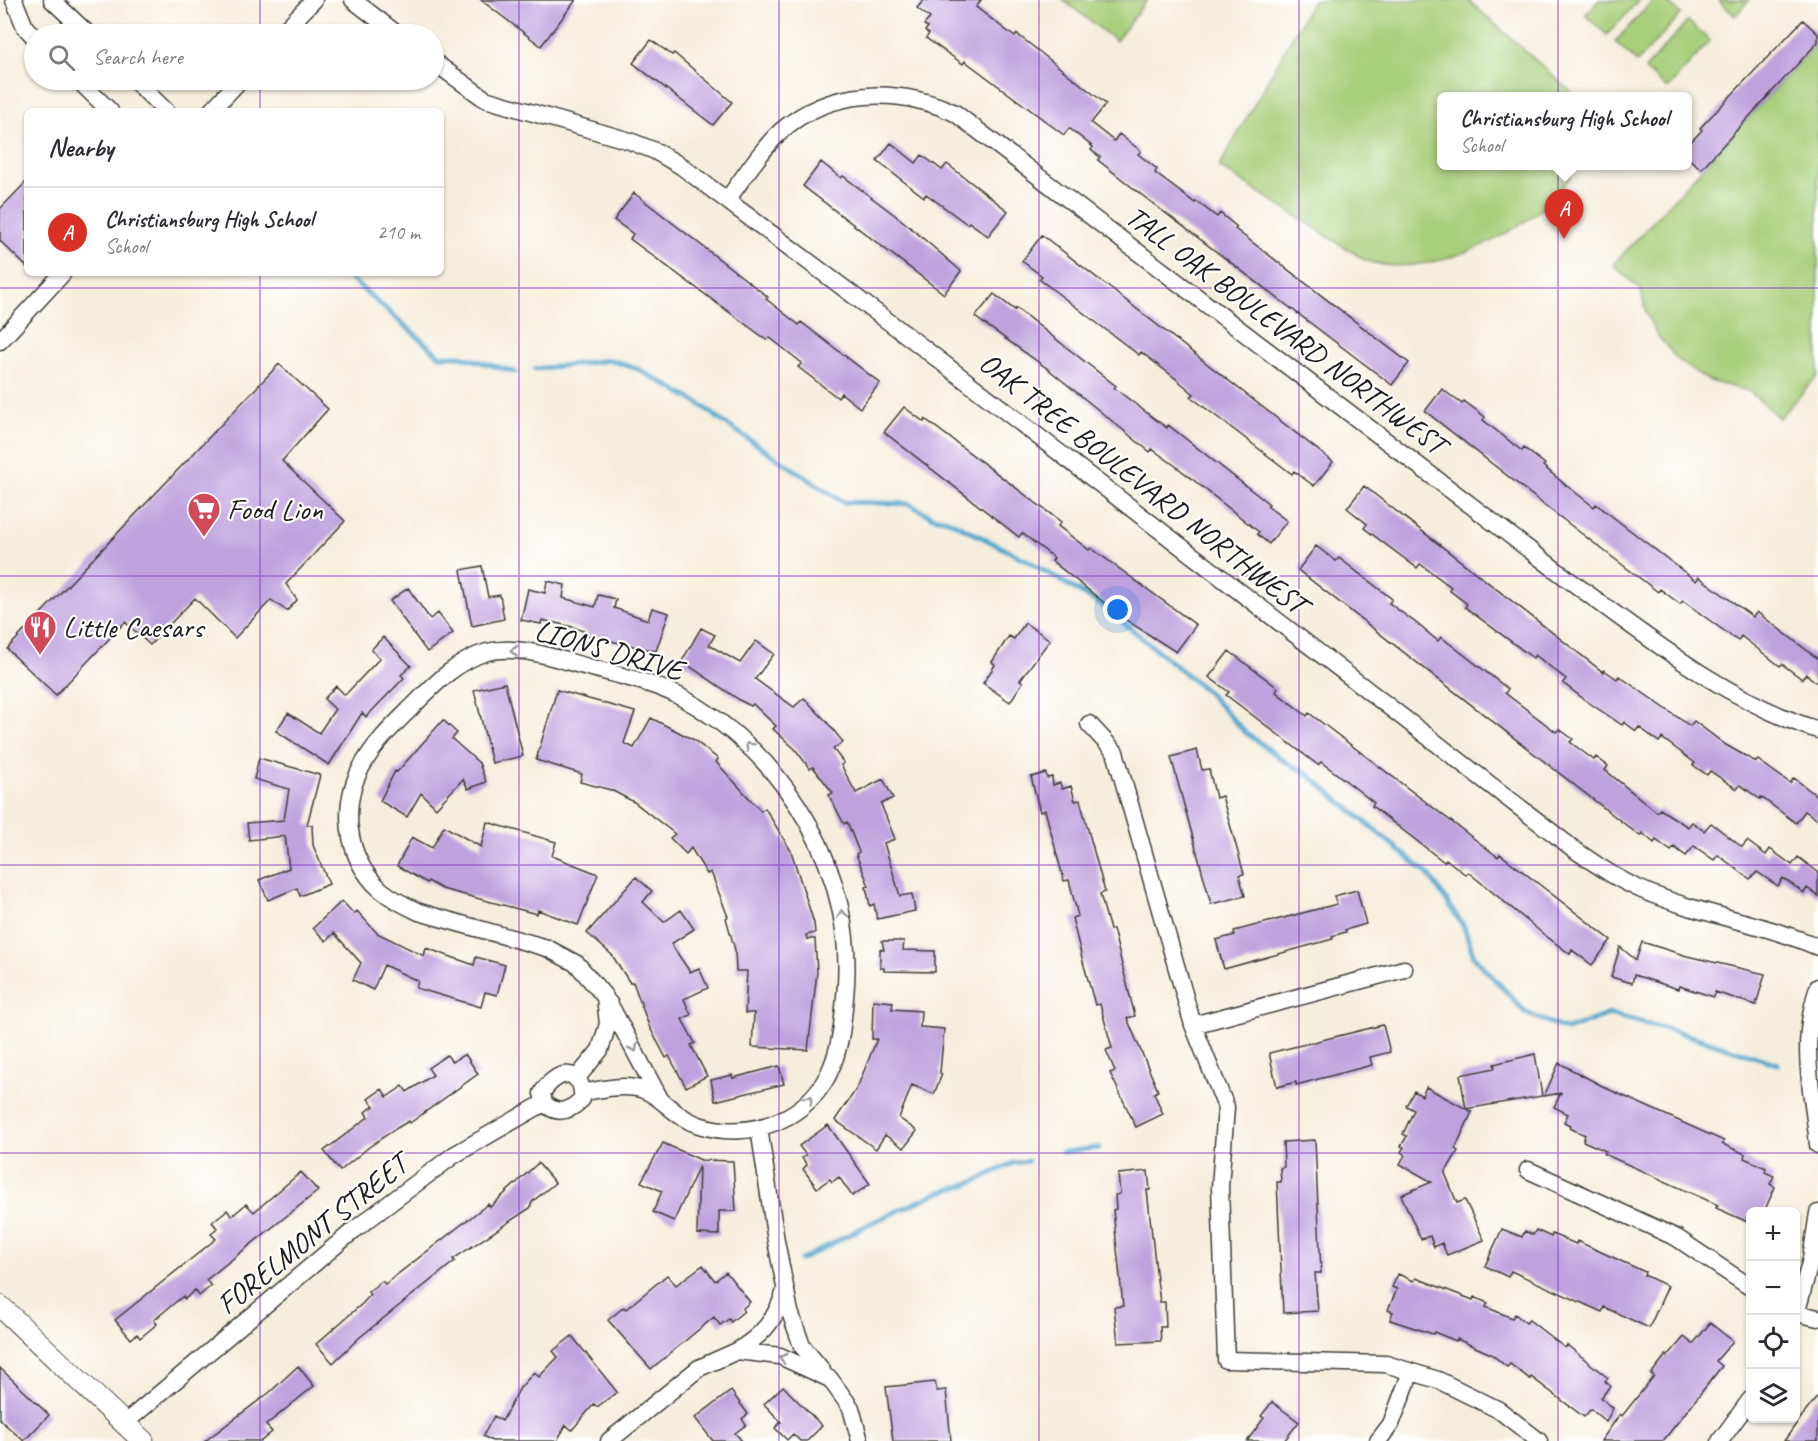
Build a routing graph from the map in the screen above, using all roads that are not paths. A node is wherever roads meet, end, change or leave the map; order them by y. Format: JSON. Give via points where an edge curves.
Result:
{"nodes":[{"id":1,"x":14,"y":0,"type":"edge"},
{"id":2,"x":52,"y":0,"type":"edge"},
{"id":3,"x":314,"y":0,"type":"edge"},
{"id":4,"x":353,"y":0,"type":"edge"},
{"id":5,"x":77,"y":24,"type":"edge"},
{"id":6,"x":291,"y":24,"type":"edge"},
{"id":7,"x":384,"y":24,"type":"edge"},
{"id":8,"x":24,"y":25,"type":"edge"},
{"id":9,"x":444,"y":70,"type":"edge"},
{"id":10,"x":88,"y":90,"type":"edge"},
{"id":11,"x":144,"y":90,"type":"edge"},
{"id":12,"x":231,"y":90,"type":"edge"},
{"id":13,"x":107,"y":108,"type":"edge"},
{"id":14,"x":163,"y":108,"type":"edge"},
{"id":15,"x":214,"y":108,"type":"edge"},
{"id":16,"x":727,"y":200,"type":"junction"},
{"id":17,"x":60,"y":276,"type":"edge"},
{"id":18,"x":0,"y":341,"type":"edge"},
{"id":19,"x":1089,"y":724,"type":"dead end"},
{"id":20,"x":1818,"y":730,"type":"edge"},
{"id":21,"x":1818,"y":947,"type":"edge"},
{"id":22,"x":1404,"y":969,"type":"dead end"},
{"id":23,"x":1818,"y":987,"type":"edge"},
{"id":24,"x":606,"y":997,"type":"junction"},
{"id":25,"x":1193,"y":1025,"type":"junction"},
{"id":26,"x":579,"y":1086,"type":"junction"},
{"id":27,"x":544,"y":1103,"type":"junction"},
{"id":28,"x":663,"y":1104,"type":"junction"},
{"id":29,"x":759,"y":1128,"type":"junction"},
{"id":30,"x":1818,"y":1145,"type":"edge"},
{"id":31,"x":1528,"y":1170,"type":"dead end"},
{"id":32,"x":1818,"y":1213,"type":"edge"},
{"id":33,"x":1746,"y":1284,"type":"edge"},
{"id":34,"x":785,"y":1290,"type":"junction"},
{"id":35,"x":1800,"y":1298,"type":"edge"},
{"id":36,"x":0,"y":1306,"type":"edge"},
{"id":37,"x":1800,"y":1315,"type":"edge"},
{"id":38,"x":1818,"y":1318,"type":"edge"},
{"id":39,"x":737,"y":1351,"type":"junction"},
{"id":40,"x":1411,"y":1372,"type":"junction"},
{"id":41,"x":830,"y":1378,"type":"junction"},
{"id":42,"x":1746,"y":1405,"type":"edge"},
{"id":43,"x":126,"y":1422,"type":"junction"},
{"id":44,"x":143,"y":1441,"type":"edge"},
{"id":45,"x":609,"y":1441,"type":"edge"},
{"id":46,"x":860,"y":1441,"type":"edge"},
{"id":47,"x":1378,"y":1441,"type":"edge"},
{"id":48,"x":1539,"y":1441,"type":"edge"},
{"id":49,"x":1720,"y":1441,"type":"edge"}],
"edges":[{"from":1,"to":8,"type":"street"},
{"from":2,"to":5,"type":"street"},
{"from":3,"to":6,"type":"street"},
{"from":4,"to":7,"type":"street"},
{"from":9,"to":16,"type":"street","name":"OAK TREE BOULEVARD NORTHWEST","via":[[485,99],[655,151]]},
{"from":10,"to":13,"type":"street"},
{"from":11,"to":14,"type":"street"},
{"from":12,"to":15,"type":"street"},
{"from":16,"to":20,"type":"street","name":"TALL OAK BOULEVARD NORTHWEST","via":[[782,131],[821,107],[875,95],[902,95],[927,100],[955,113],[1628,624],[1752,702]]},
{"from":16,"to":21,"type":"street","name":"OAK TREE BOULEVARD NORTHWEST","via":[[1608,873],[1674,902],[1786,933]]},
{"from":17,"to":18,"type":"street"},
{"from":19,"to":25,"type":"street","via":[[1115,752]]},
{"from":22,"to":25,"type":"street"},
{"from":23,"to":30,"type":"street","via":[[1806,1057]]},
{"from":24,"to":26,"type":"street","via":[[609,1024],[600,1050]]},
{"from":24,"to":28,"type":"street","name":"LIONS DRIVE","one_way":true},
{"from":29,"to":24,"type":"street","name":"LIONS DRIVE","one_way":true,"via":[[791,1115],[812,1097],[832,1067],[843,1023],[848,963],[844,922],[831,872],[808,820],[763,760],[741,738],[676,695],[535,653],[502,651],[474,657],[435,683],[381,739],[363,764],[355,780],[349,811],[358,857],[381,890],[399,902],[419,912],[563,954]]},
{"from":25,"to":40,"type":"street","via":[[1226,1107],[1220,1187],[1226,1360],[1386,1364]]},
{"from":26,"to":27,"type":"street","via":[[582,1099],[574,1107],[552,1110]]},
{"from":26,"to":27,"type":"street","via":[[570,1074],[559,1074],[548,1081],[542,1093]]},
{"from":26,"to":28,"type":"street","name":"LIONS DRIVE","via":[[646,1091]]},
{"from":27,"to":43,"type":"street","name":"FORELMONT STREET","via":[[454,1155],[354,1230]]},
{"from":28,"to":29,"type":"street","name":"LIONS DRIVE","via":[[698,1125],[717,1129]]},
{"from":29,"to":34,"type":"street"},
{"from":31,"to":33,"type":"street","via":[[1677,1238]]},
{"from":32,"to":35,"type":"street"},
{"from":34,"to":39,"type":"street","via":[[778,1313],[765,1330]]},
{"from":34,"to":41,"type":"street","via":[[802,1346]]},
{"from":36,"to":43,"type":"street"},
{"from":37,"to":38,"type":"street"},
{"from":41,"to":39,"type":"street","one_way":true,"via":[[780,1356]]},
{"from":39,"to":45,"type":"street","via":[[699,1368]]},
{"from":40,"to":47,"type":"street","via":[[1391,1424]]},
{"from":40,"to":48,"type":"street","via":[[1438,1380],[1499,1410]]},
{"from":41,"to":46,"type":"street","via":[[851,1408]]},
{"from":42,"to":49,"type":"street"},
{"from":43,"to":44,"type":"street"}]}
